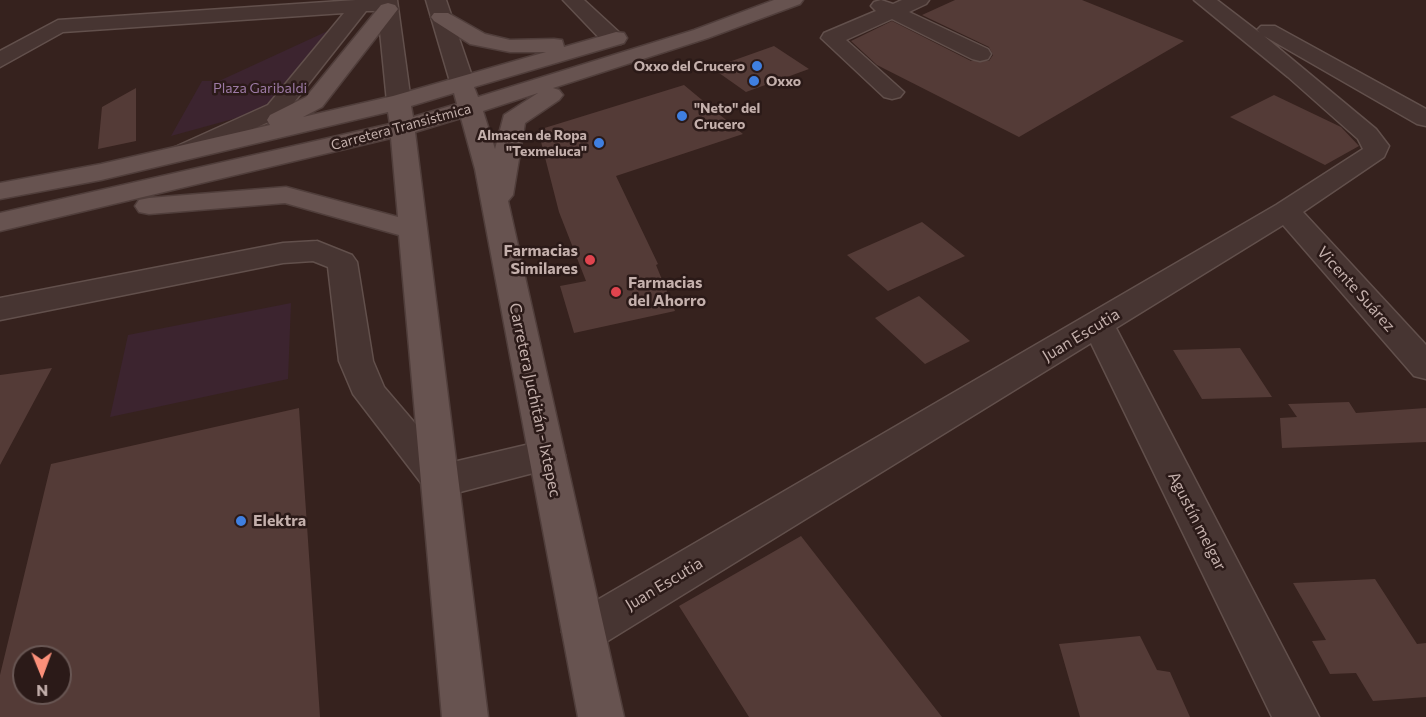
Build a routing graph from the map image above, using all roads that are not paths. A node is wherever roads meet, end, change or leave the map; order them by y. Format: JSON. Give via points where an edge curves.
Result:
{"nodes":[{"id":1,"x":573,"y":0,"type":"edge"},
{"id":2,"x":732,"y":0,"type":"edge"},
{"id":3,"x":793,"y":0,"type":"edge"},
{"id":4,"x":868,"y":0,"type":"edge"},
{"id":5,"x":919,"y":0,"type":"edge"},
{"id":6,"x":1204,"y":0,"type":"edge"},
{"id":7,"x":1215,"y":0,"type":"edge"},
{"id":8,"x":387,"y":4,"type":"edge"},
{"id":9,"x":361,"y":5,"type":"junction"},
{"id":10,"x":439,"y":5,"type":"edge"},
{"id":11,"x":893,"y":11,"type":"junction"},
{"id":12,"x":604,"y":42,"type":"junction"},
{"id":13,"x":980,"y":54,"type":"dead end"},
{"id":14,"x":0,"y":60,"type":"edge"},
{"id":15,"x":587,"y":71,"type":"junction"},
{"id":16,"x":892,"y":92,"type":"dead end"},
{"id":17,"x":466,"y":97,"type":"junction"},
{"id":18,"x":402,"y":115,"type":"junction"},
{"id":19,"x":1426,"y":119,"type":"edge"},
{"id":20,"x":243,"y":138,"type":"junction"},
{"id":21,"x":184,"y":152,"type":"junction"},
{"id":22,"x":0,"y":191,"type":"edge"},
{"id":23,"x":496,"y":209,"type":"junction"},
{"id":24,"x":1286,"y":211,"type":"junction"},
{"id":25,"x":48,"y":213,"type":"junction"},
{"id":26,"x":0,"y":222,"type":"edge"},
{"id":27,"x":414,"y":230,"type":"junction"},
{"id":28,"x":0,"y":309,"type":"edge"},
{"id":29,"x":1098,"y":325,"type":"junction"},
{"id":30,"x":1426,"y":367,"type":"edge"},
{"id":31,"x":547,"y":456,"type":"junction"},
{"id":32,"x":441,"y":481,"type":"junction"},
{"id":33,"x":583,"y":632,"type":"junction"},
{"id":34,"x":465,"y":717,"type":"edge"},
{"id":35,"x":601,"y":717,"type":"edge"},
{"id":36,"x":1296,"y":717,"type":"edge"}],
"edges":[{"from":1,"to":12,"type":"street"},
{"from":2,"to":12,"type":"main road","name":"Carretera Transistmica"},
{"from":3,"to":15,"type":"main road","name":"Carretera Transistmica"},
{"from":4,"to":11,"type":"street"},
{"from":5,"to":11,"type":"street"},
{"from":6,"to":24,"type":"street","name":"Juan Escutia","via":[[1296,72],[1376,146],[1375,152]]},
{"from":7,"to":19,"type":"street"},
{"from":8,"to":9,"type":"street"},
{"from":8,"to":18,"type":"street"},
{"from":8,"to":20,"type":"main road","via":[[314,102]]},
{"from":9,"to":14,"type":"street","via":[[58,26]]},
{"from":9,"to":21,"type":"street","via":[[276,110]]},
{"from":10,"to":12,"type":"main road","via":[[478,39],[510,46]]},
{"from":10,"to":17,"type":"street"},
{"from":11,"to":13,"type":"street"},
{"from":11,"to":16,"type":"street","via":[[832,38]]},
{"from":12,"to":17,"type":"main road","name":"Carretera Transistmica"},
{"from":15,"to":17,"type":"main road","name":"Carretera Transistmica"},
{"from":15,"to":23,"type":"main road","via":[[513,120]]},
{"from":17,"to":18,"type":"main road","name":"Carretera Transistmica"},
{"from":17,"to":23,"type":"main road","name":"Carretera Juchitán - Ixtepec"},
{"from":18,"to":20,"type":"main road","name":"Carretera Transistmica"},
{"from":18,"to":25,"type":"main road","name":"Carretera Transistmica"},
{"from":18,"to":27,"type":"main road"},
{"from":20,"to":21,"type":"main road","name":"Carretera Transistmica"},
{"from":21,"to":22,"type":"main road","name":"Carretera Transistmica"},
{"from":23,"to":31,"type":"main road","name":"Carretera Juchitán - Ixtepec"},
{"from":24,"to":29,"type":"street","name":"Juan Escutia"},
{"from":24,"to":30,"type":"street","name":"Vicente Suárez"},
{"from":25,"to":26,"type":"main road","name":"Carretera Transistmica"},
{"from":25,"to":27,"type":"main road","via":[[286,195]]},
{"from":27,"to":32,"type":"main road"},
{"from":28,"to":32,"type":"street","via":[[284,253],[325,255],[342,262],[356,361],[370,394]]},
{"from":29,"to":33,"type":"street","name":"Juan Escutia"},
{"from":29,"to":36,"type":"street","name":"Agustín melgar"},
{"from":31,"to":32,"type":"street"},
{"from":31,"to":33,"type":"main road","name":"Carretera Juchitán - Ixtepec"},
{"from":32,"to":34,"type":"main road"},
{"from":33,"to":35,"type":"main road","name":"Carretera Juchitán - Ixtepec"}]}
